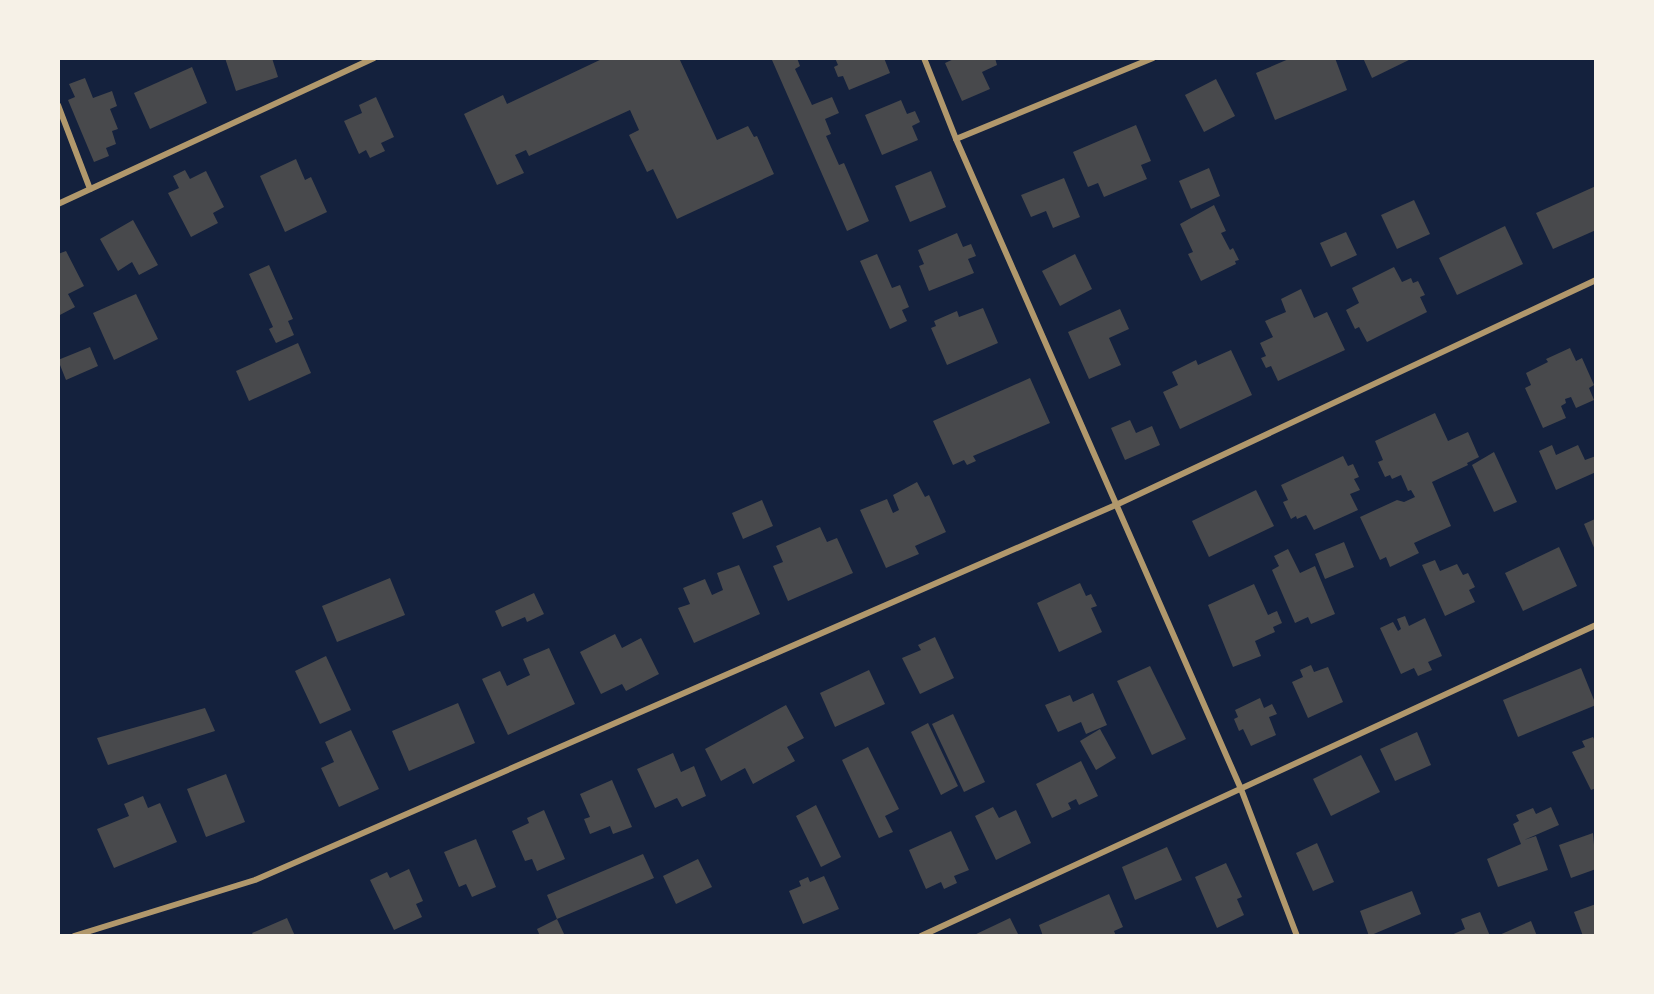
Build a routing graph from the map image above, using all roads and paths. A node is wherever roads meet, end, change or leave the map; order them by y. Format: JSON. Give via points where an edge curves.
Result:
{"nodes":[{"id":1,"x":374,"y":58,"type":"edge"},
{"id":2,"x":924,"y":58,"type":"edge"},
{"id":3,"x":1154,"y":58,"type":"edge"},
{"id":4,"x":58,"y":105,"type":"edge"},
{"id":5,"x":956,"y":139,"type":"junction"},
{"id":6,"x":90,"y":189,"type":"junction"},
{"id":7,"x":58,"y":204,"type":"edge"},
{"id":8,"x":1596,"y":280,"type":"edge"},
{"id":9,"x":1118,"y":504,"type":"junction"},
{"id":10,"x":1596,"y":625,"type":"edge"},
{"id":11,"x":1241,"y":789,"type":"junction"},
{"id":12,"x":74,"y":936,"type":"edge"},
{"id":13,"x":921,"y":936,"type":"edge"},
{"id":14,"x":1297,"y":936,"type":"edge"}],
"edges":[{"from":1,"to":6,"type":"street"},
{"from":2,"to":5,"type":"street"},
{"from":3,"to":5,"type":"street"},
{"from":4,"to":6,"type":"street"},
{"from":5,"to":9,"type":"street"},
{"from":6,"to":7,"type":"street"},
{"from":8,"to":9,"type":"street"},
{"from":9,"to":11,"type":"street"},
{"from":9,"to":12,"type":"street","via":[[255,880]]},
{"from":10,"to":11,"type":"street"},
{"from":11,"to":13,"type":"street"},
{"from":11,"to":14,"type":"street"}]}
